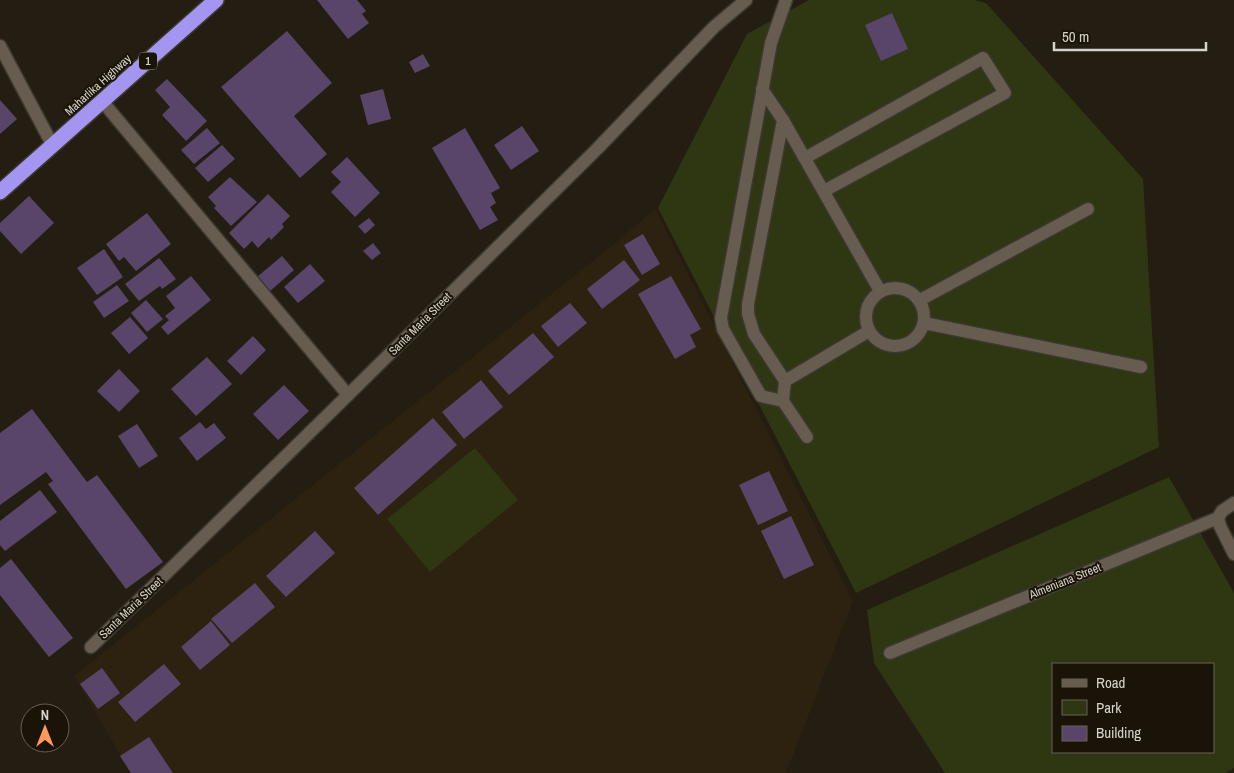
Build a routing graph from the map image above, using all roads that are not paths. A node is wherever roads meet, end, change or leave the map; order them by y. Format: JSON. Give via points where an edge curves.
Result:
{"nodes":[{"id":1,"x":216,"y":0,"type":"edge"},
{"id":2,"x":746,"y":0,"type":"edge"},
{"id":3,"x":786,"y":0,"type":"edge"},
{"id":4,"x":0,"y":46,"type":"edge"},
{"id":5,"x":762,"y":90,"type":"junction"},
{"id":6,"x":102,"y":101,"type":"junction"},
{"id":7,"x":783,"y":120,"type":"junction"},
{"id":8,"x":53,"y":146,"type":"junction"},
{"id":9,"x":805,"y":158,"type":"junction"},
{"id":10,"x":824,"y":191,"type":"junction"},
{"id":11,"x":0,"y":192,"type":"edge"},
{"id":12,"x":1088,"y":209,"type":"dead end"},
{"id":13,"x":880,"y":291,"type":"junction"},
{"id":14,"x":920,"y":300,"type":"junction"},
{"id":15,"x":924,"y":323,"type":"junction"},
{"id":16,"x":869,"y":331,"type":"junction"},
{"id":17,"x":1141,"y":367,"type":"dead end"},
{"id":18,"x":785,"y":381,"type":"junction"},
{"id":19,"x":348,"y":395,"type":"junction"},
{"id":20,"x":783,"y":401,"type":"junction"},
{"id":21,"x":807,"y":437,"type":"dead end"},
{"id":22,"x":1234,"y":503,"type":"edge"},
{"id":23,"x":1218,"y":518,"type":"junction"},
{"id":24,"x":1234,"y":554,"type":"edge"},
{"id":25,"x":91,"y":647,"type":"dead end"},
{"id":26,"x":890,"y":653,"type":"dead end"}],
"edges":[{"from":1,"to":6,"type":"highway","name":"Maharlika Highway","number":"1"},
{"from":2,"to":19,"type":"street","name":"Santa Maria Street","via":[[714,27],[597,149]]},
{"from":3,"to":5,"type":"street","via":[[771,43]]},
{"from":4,"to":8,"type":"street"},
{"from":5,"to":7,"type":"street"},
{"from":5,"to":20,"type":"street","via":[[722,318],[723,329],[761,396]]},
{"from":6,"to":8,"type":"highway","name":"Maharlika Highway","number":"1"},
{"from":6,"to":19,"type":"street"},
{"from":7,"to":9,"type":"street"},
{"from":7,"to":18,"type":"street","via":[[748,314],[754,334]]},
{"from":8,"to":11,"type":"highway","name":"Maharlika Highway","number":"1"},
{"from":9,"to":10,"type":"street"},
{"from":9,"to":10,"type":"street","via":[[983,58],[1005,94]]},
{"from":10,"to":13,"type":"street"},
{"from":12,"to":14,"type":"street"},
{"from":13,"to":14,"type":"street","via":[[902,288]]},
{"from":13,"to":16,"type":"street","via":[[867,309]]},
{"from":14,"to":15,"type":"street","via":[[925,311]]},
{"from":15,"to":16,"type":"street","via":[[918,336],[907,344],[893,346],[879,342]]},
{"from":15,"to":17,"type":"street"},
{"from":16,"to":18,"type":"street"},
{"from":18,"to":20,"type":"street"},
{"from":19,"to":25,"type":"street","name":"Santa Maria Street"},
{"from":20,"to":21,"type":"street"},
{"from":22,"to":23,"type":"street","name":"Almeniana Street"},
{"from":23,"to":24,"type":"street"},
{"from":23,"to":26,"type":"street","name":"Almeniana Street"}]}
